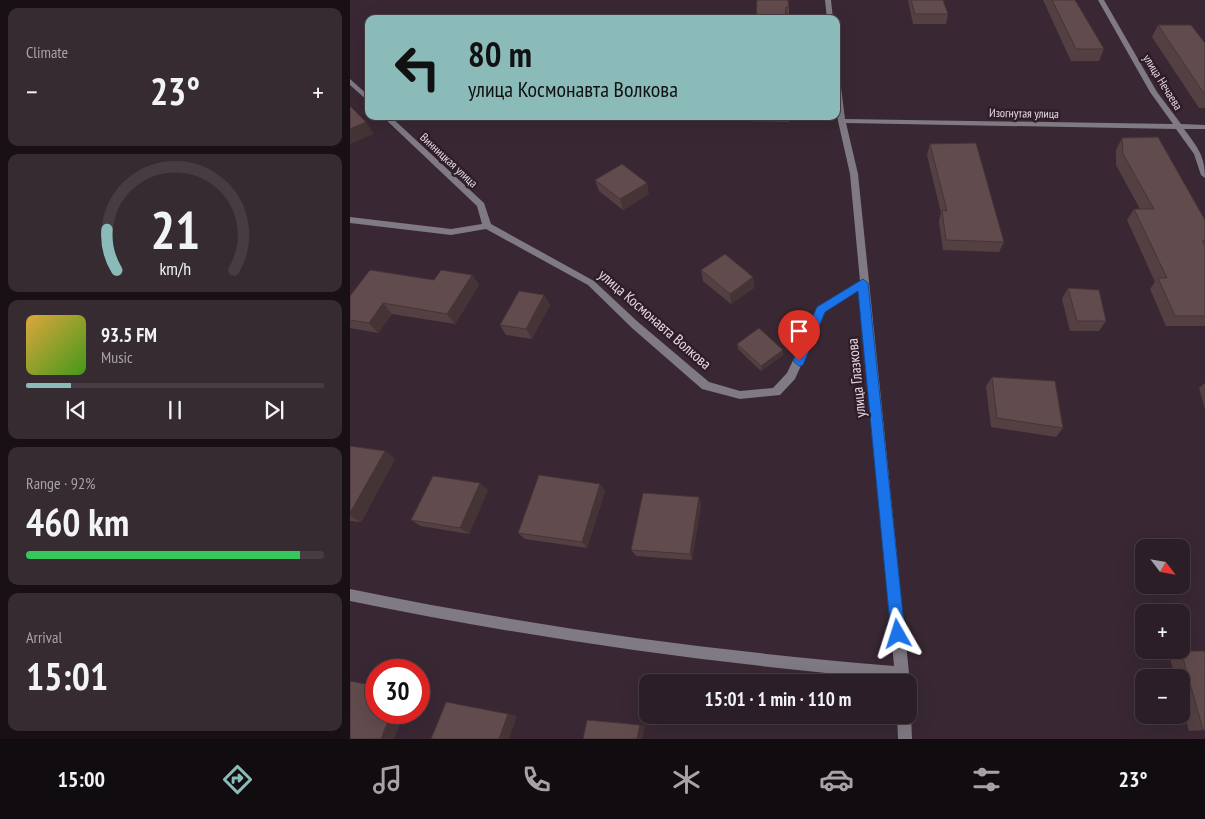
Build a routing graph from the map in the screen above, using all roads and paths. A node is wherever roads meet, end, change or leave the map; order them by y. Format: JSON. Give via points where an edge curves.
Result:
{"nodes":[{"id":1,"x":828,"y":0,"type":"edge"},
{"id":2,"x":1101,"y":0,"type":"edge"},
{"id":3,"x":830,"y":15,"type":"edge"},
{"id":4,"x":350,"y":81,"type":"edge"},
{"id":5,"x":365,"y":96,"type":"edge"},
{"id":6,"x":840,"y":104,"type":"edge"},
{"id":7,"x":389,"y":120,"type":"edge"},
{"id":8,"x":842,"y":121,"type":"junction"},
{"id":9,"x":1178,"y":127,"type":"junction"},
{"id":10,"x":1205,"y":127,"type":"edge"},
{"id":11,"x":1205,"y":176,"type":"edge"},
{"id":12,"x":350,"y":220,"type":"edge"},
{"id":13,"x":487,"y":226,"type":"junction"},
{"id":14,"x":863,"y":283,"type":"junction"},
{"id":15,"x":350,"y":595,"type":"edge"},
{"id":16,"x":874,"y":674,"type":"edge"},
{"id":17,"x":902,"y":674,"type":"edge"},
{"id":18,"x":904,"y":724,"type":"edge"},
{"id":19,"x":905,"y":739,"type":"edge"}],
"edges":[{"from":1,"to":3,"type":"street"},
{"from":2,"to":9,"type":"street","name":"улица Нечаева"},
{"from":4,"to":5,"type":"street"},
{"from":6,"to":8,"type":"street","name":"улица Глазкова"},
{"from":7,"to":13,"type":"street","name":"Винницкая улица","via":[[481,205]]},
{"from":8,"to":9,"type":"street","name":"Изогнутая улица"},
{"from":8,"to":14,"type":"street","name":"улица Глазкова","via":[[854,174]]},
{"from":9,"to":10,"type":"street","name":"Изогнутая улица"},
{"from":9,"to":11,"type":"street","name":"улица Нечаева","via":[[1198,154]]},
{"from":12,"to":13,"type":"street","via":[[451,232]]},
{"from":13,"to":14,"type":"street","name":"улица Космонавта Волкова","via":[[591,283],[706,386],[740,396],[776,392],[791,376],[821,310]]},
{"from":14,"to":17,"type":"street","name":"улица Глазкова"},
{"from":15,"to":16,"type":"street","via":[[454,617],[622,643]]},
{"from":18,"to":19,"type":"street"}]}
